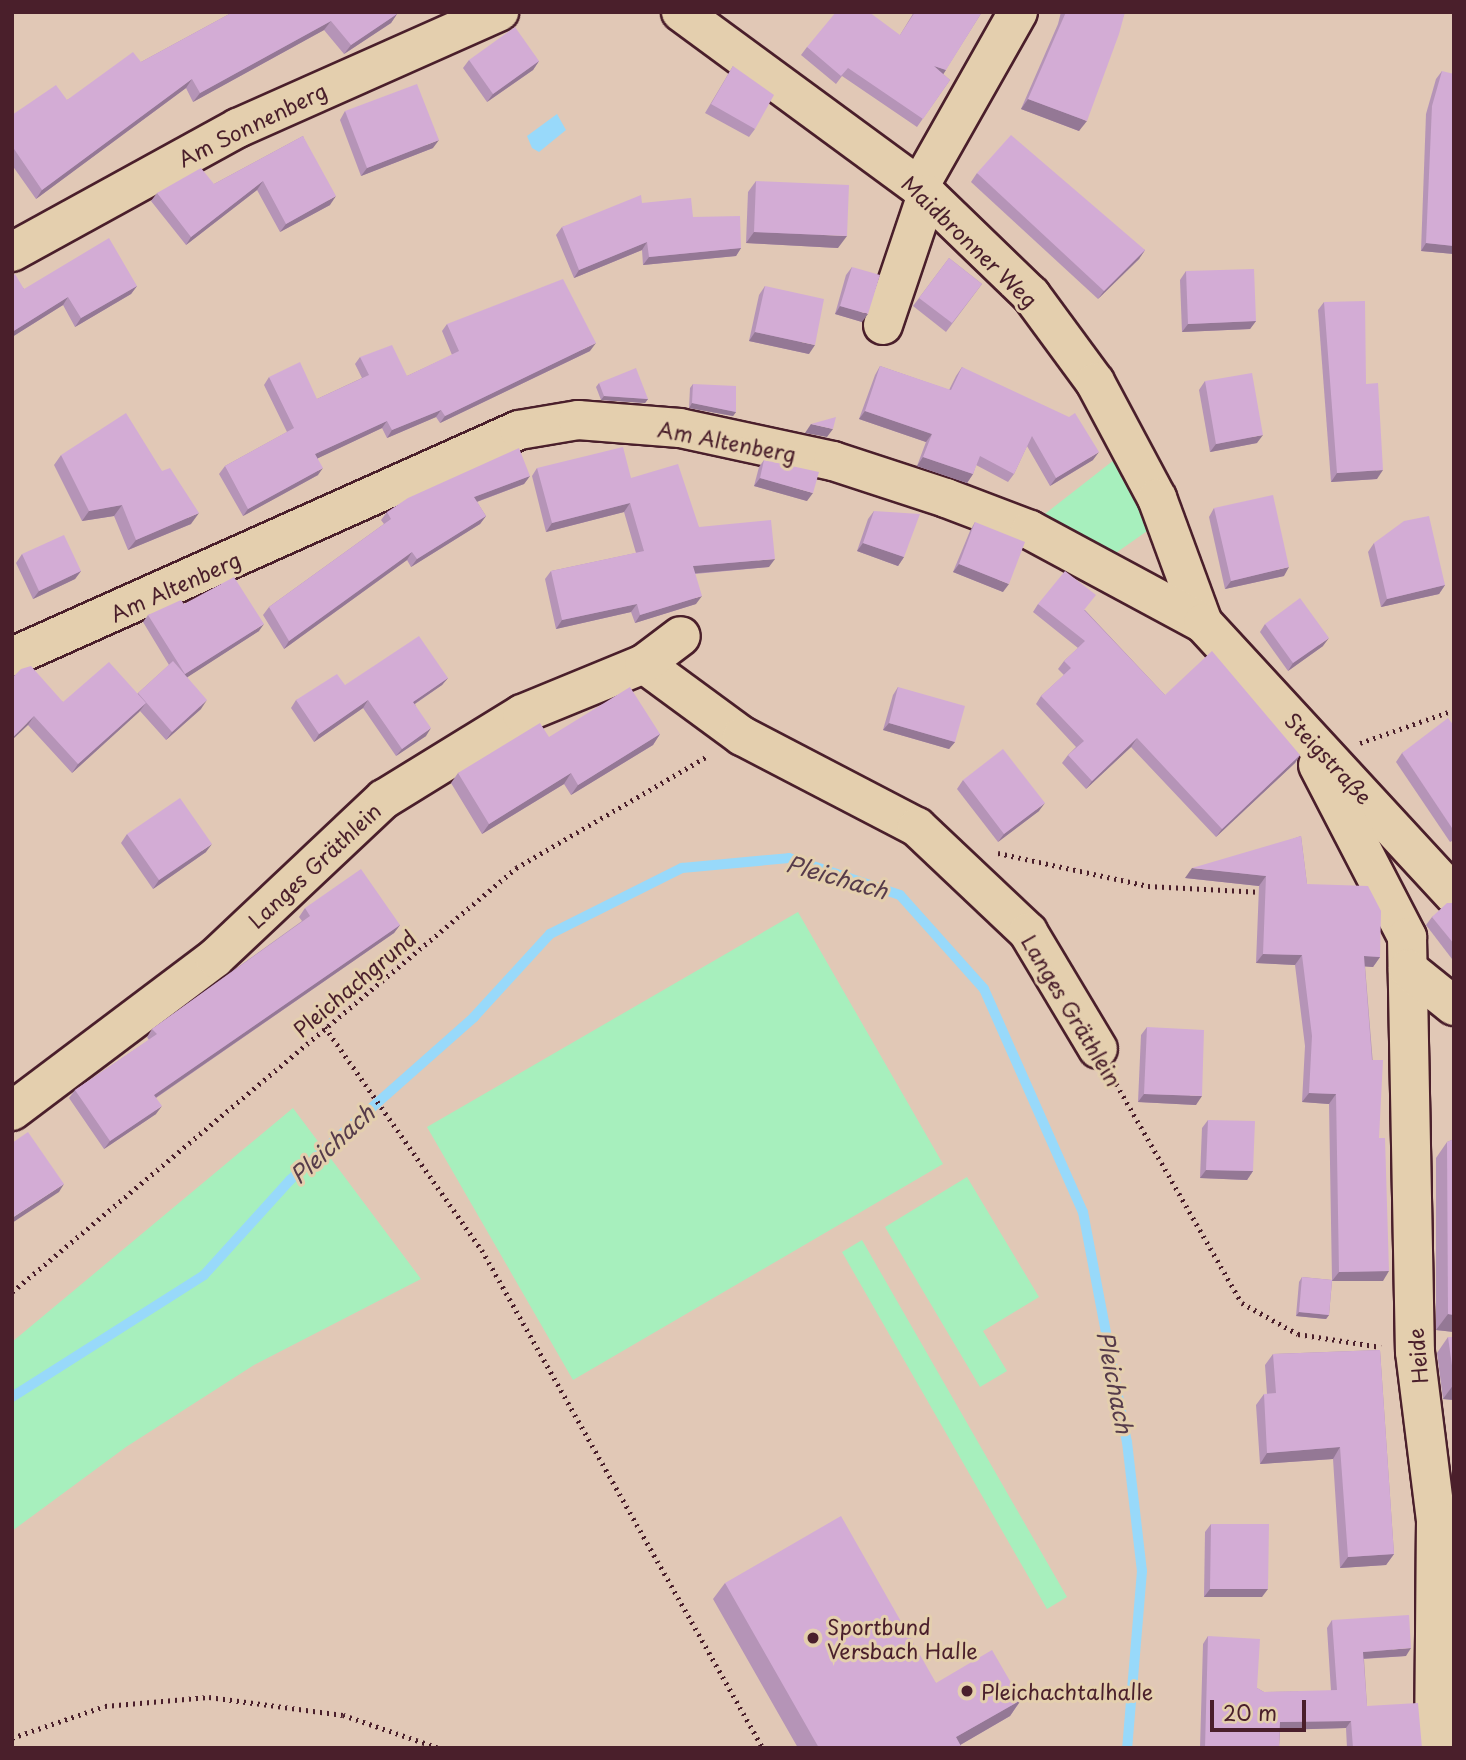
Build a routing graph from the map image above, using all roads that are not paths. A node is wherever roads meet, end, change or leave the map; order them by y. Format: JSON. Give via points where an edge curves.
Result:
{"nodes":[{"id":1,"x":499,"y":12,"type":"edge"},
{"id":2,"x":681,"y":12,"type":"edge"},
{"id":3,"x":1018,"y":12,"type":"edge"},
{"id":4,"x":923,"y":190,"type":"junction"},
{"id":5,"x":12,"y":252,"type":"edge"},
{"id":6,"x":883,"y":325,"type":"dead end"},
{"id":7,"x":1203,"y":623,"type":"junction"},
{"id":8,"x":681,"y":636,"type":"dead end"},
{"id":9,"x":12,"y":657,"type":"edge"},
{"id":10,"x":643,"y":664,"type":"junction"},
{"id":11,"x":1295,"y":722,"type":"junction"},
{"id":12,"x":1454,"y":895,"type":"edge"},
{"id":13,"x":1408,"y":968,"type":"junction"},
{"id":14,"x":1454,"y":1006,"type":"edge"},
{"id":15,"x":1098,"y":1049,"type":"road end"},
{"id":16,"x":12,"y":1111,"type":"edge"},
{"id":17,"x":1445,"y":1521,"type":"edge"},
{"id":18,"x":1434,"y":1745,"type":"edge"}],
"edges":[{"from":1,"to":5,"type":"street","name":"Am Sonnenberg","via":[[238,128]]},
{"from":2,"to":4,"type":"street","name":"Maidbronner Weg"},
{"from":3,"to":4,"type":"street"},
{"from":4,"to":6,"type":"street"},
{"from":4,"to":7,"type":"street","name":"Maidbronner Weg","via":[[1031,295],[1095,382],[1157,498]]},
{"from":7,"to":9,"type":"street","name":"Am Altenberg","via":[[1030,530],[834,461],[680,428],[578,421],[519,430]]},
{"from":7,"to":11,"type":"street","name":"Steigstraße"},
{"from":8,"to":10,"type":"street","name":"Langes Gräthlein"},
{"from":10,"to":15,"type":"street","name":"Langes Gräthlein","via":[[742,736],[918,827],[1028,932]]},
{"from":10,"to":16,"type":"street","name":"Langes Gräthlein","via":[[522,713],[384,799],[215,958]]},
{"from":11,"to":12,"type":"street","name":"Steigstraße"},
{"from":11,"to":13,"type":"street","name":"Heide","via":[[1407,937]]},
{"from":13,"to":14,"type":"street"},
{"from":13,"to":17,"type":"street","name":"Heide","via":[[1415,1352]]},
{"from":17,"to":18,"type":"street","name":"Heide"}]}
